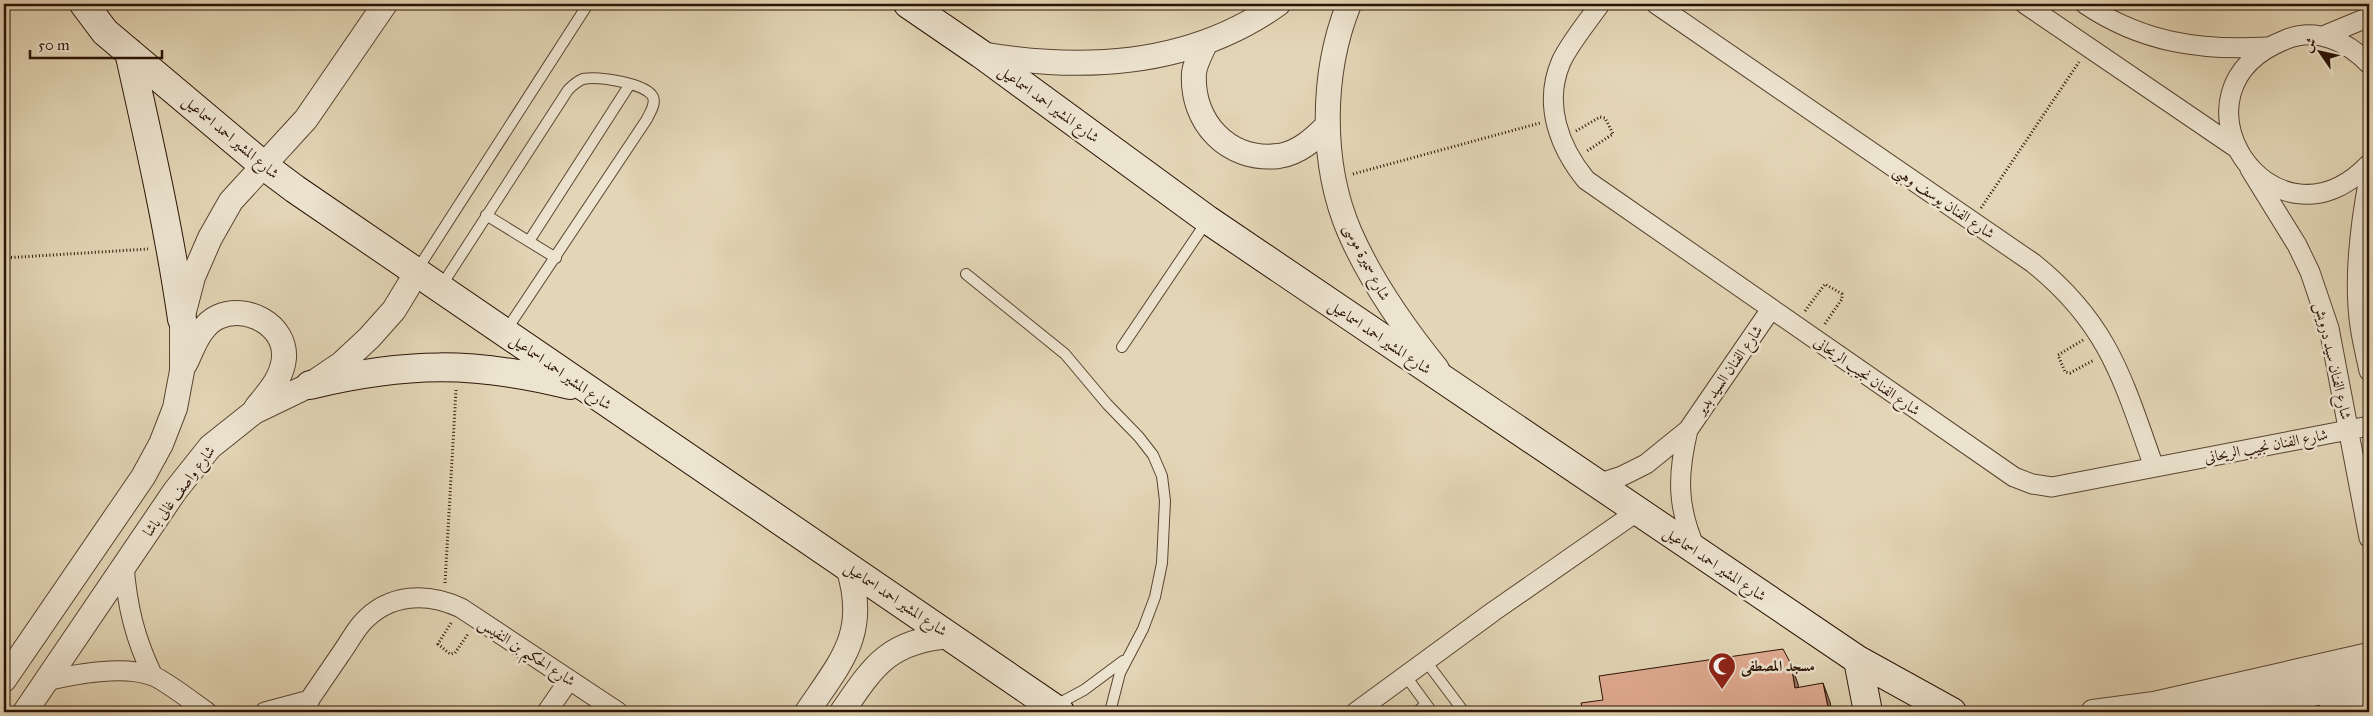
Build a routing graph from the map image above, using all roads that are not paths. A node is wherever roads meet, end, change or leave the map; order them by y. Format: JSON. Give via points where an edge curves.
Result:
{"nodes":[{"id":1,"x":84,"y":4,"type":"edge"},
{"id":2,"x":385,"y":4,"type":"edge"},
{"id":3,"x":588,"y":4,"type":"edge"},
{"id":4,"x":908,"y":4,"type":"edge"},
{"id":5,"x":1278,"y":4,"type":"edge"},
{"id":6,"x":1348,"y":4,"type":"edge"},
{"id":7,"x":1600,"y":4,"type":"edge"},
{"id":8,"x":1656,"y":4,"type":"edge"},
{"id":9,"x":2025,"y":4,"type":"edge"},
{"id":10,"x":2085,"y":4,"type":"edge"},
{"id":11,"x":2369,"y":17,"type":"edge"},
{"id":12,"x":2323,"y":36,"type":"junction"},
{"id":13,"x":1204,"y":44,"type":"junction"},
{"id":14,"x":2267,"y":47,"type":"junction"},
{"id":15,"x":129,"y":52,"type":"junction"},
{"id":16,"x":981,"y":54,"type":"junction"},
{"id":17,"x":2369,"y":64,"type":"edge"},
{"id":18,"x":630,"y":84,"type":"junction"},
{"id":19,"x":1327,"y":126,"type":"junction"},
{"id":20,"x":2235,"y":147,"type":"junction"},
{"id":21,"x":2369,"y":164,"type":"edge"},
{"id":22,"x":263,"y":165,"type":"junction"},
{"id":23,"x":2250,"y":169,"type":"junction"},
{"id":24,"x":2369,"y":178,"type":"edge"},
{"id":25,"x":486,"y":215,"type":"junction"},
{"id":26,"x":1208,"y":220,"type":"junction"},
{"id":27,"x":529,"y":240,"type":"junction"},
{"id":28,"x":556,"y":258,"type":"junction"},
{"id":29,"x":417,"y":272,"type":"junction"},
{"id":30,"x":966,"y":274,"type":"dead end"},
{"id":31,"x":440,"y":288,"type":"junction"},
{"id":32,"x":1771,"y":309,"type":"junction"},
{"id":33,"x":182,"y":319,"type":"junction"},
{"id":34,"x":504,"y":333,"type":"junction"},
{"id":35,"x":1122,"y":347,"type":"dead end"},
{"id":36,"x":182,"y":371,"type":"junction"},
{"id":37,"x":2369,"y":371,"type":"edge"},
{"id":38,"x":1450,"y":384,"type":"junction"},
{"id":39,"x":310,"y":385,"type":"junction"},
{"id":40,"x":585,"y":389,"type":"junction"},
{"id":41,"x":254,"y":412,"type":"junction"},
{"id":42,"x":2369,"y":426,"type":"edge"},
{"id":43,"x":1688,"y":430,"type":"junction"},
{"id":44,"x":2349,"y":430,"type":"junction"},
{"id":45,"x":2154,"y":467,"type":"junction"},
{"id":46,"x":1597,"y":484,"type":"junction"},
{"id":47,"x":1638,"y":511,"type":"junction"},
{"id":48,"x":2369,"y":538,"type":"edge"},
{"id":49,"x":1697,"y":551,"type":"junction"},
{"id":50,"x":124,"y":565,"type":"junction"},
{"id":51,"x":848,"y":567,"type":"junction"},
{"id":52,"x":950,"y":636,"type":"junction"},
{"id":53,"x":2369,"y":655,"type":"edge"},
{"id":54,"x":13,"y":657,"type":"edge"},
{"id":55,"x":1126,"y":659,"type":"junction"},
{"id":56,"x":1425,"y":660,"type":"junction"},
{"id":57,"x":1858,"y":660,"type":"junction"},
{"id":58,"x":1405,"y":675,"type":"junction"},
{"id":59,"x":153,"y":676,"type":"junction"},
{"id":60,"x":4,"y":680,"type":"edge"},
{"id":61,"x":569,"y":680,"type":"junction"},
{"id":62,"x":46,"y":681,"type":"junction"},
{"id":63,"x":2369,"y":681,"type":"edge"},
{"id":64,"x":2369,"y":705,"type":"edge"},
{"id":65,"x":305,"y":706,"type":"edge"},
{"id":66,"x":1429,"y":708,"type":"edge"},
{"id":67,"x":1056,"y":710,"type":"edge"},
{"id":68,"x":25,"y":712,"type":"edge"},
{"id":69,"x":207,"y":712,"type":"edge"},
{"id":70,"x":265,"y":712,"type":"edge"},
{"id":71,"x":547,"y":712,"type":"edge"},
{"id":72,"x":618,"y":712,"type":"edge"},
{"id":73,"x":807,"y":712,"type":"edge"},
{"id":74,"x":842,"y":712,"type":"edge"},
{"id":75,"x":1110,"y":712,"type":"edge"},
{"id":76,"x":1356,"y":712,"type":"edge"},
{"id":77,"x":1417,"y":712,"type":"edge"},
{"id":78,"x":1464,"y":712,"type":"edge"},
{"id":79,"x":1868,"y":712,"type":"edge"},
{"id":80,"x":1952,"y":712,"type":"edge"},
{"id":81,"x":2093,"y":712,"type":"edge"},
{"id":82,"x":2210,"y":712,"type":"edge"},
{"id":83,"x":2332,"y":712,"type":"edge"}],
"edges":[{"from":1,"to":15,"type":"main road","name":"شارع المشير احمد اسماعيل","via":[[105,32]]},
{"from":2,"to":22,"type":"street","via":[[306,119]]},
{"from":3,"to":29,"type":"lane"},
{"from":4,"to":16,"type":"main road","name":"شارع المشير احمد اسماعيل"},
{"from":5,"to":13,"type":"street","via":[[1252,22]]},
{"from":6,"to":19,"type":"street","name":"شارع سميرة موسى","via":[[1330,73]]},
{"from":7,"to":32,"type":"street","name":"شارع الفنان نجيب الريحانى","via":[[1562,61],[1554,89],[1555,119],[1570,161],[1586,180]]},
{"from":8,"to":45,"type":"street","name":"شارع الفنان يوسف وهبى","via":[[2055,280],[2074,300],[2110,351]]},
{"from":9,"to":20,"type":"street"},
{"from":10,"to":14,"type":"street","via":[[2156,38],[2192,46]]},
{"from":11,"to":12,"type":"street"},
{"from":12,"to":14,"type":"street","via":[[2294,36]]},
{"from":12,"to":17,"type":"street","via":[[2341,42]]},
{"from":13,"to":16,"type":"street","via":[[1144,59],[1081,64]]},
{"from":13,"to":19,"type":"street","via":[[1194,70],[1195,99],[1206,125],[1226,144],[1252,155],[1280,156],[1307,145]]},
{"from":14,"to":20,"type":"street","via":[[2249,61],[2236,80],[2229,125]]},
{"from":15,"to":22,"type":"main road","name":"شارع المشير احمد اسماعيل"},
{"from":15,"to":33,"type":"main road","via":[[172,248]]},
{"from":16,"to":26,"type":"main road","name":"شارع المشير احمد اسماعيل"},
{"from":18,"to":25,"type":"lane","via":[[584,79],[568,90]]},
{"from":18,"to":27,"type":"lane"},
{"from":18,"to":28,"type":"lane","via":[[647,90],[654,104]]},
{"from":19,"to":38,"type":"street","name":"شارع سميرة موسى","via":[[1334,180],[1349,232],[1373,280],[1404,329]]},
{"from":20,"to":23,"type":"street"},
{"from":21,"to":23,"type":"street","via":[[2356,178],[2336,189],[2313,194],[2290,192],[2268,184]]},
{"from":22,"to":29,"type":"main road","name":"شارع المشير احمد اسماعيل"},
{"from":22,"to":33,"type":"street","via":[[231,201],[210,238],[193,277]]},
{"from":23,"to":44,"type":"street","name":"شارع الفنان سيد درويش","via":[[2297,245],[2320,299],[2329,328]]},
{"from":24,"to":37,"type":"street","via":[[2361,226],[2358,292],[2360,325]]},
{"from":25,"to":27,"type":"lane"},
{"from":25,"to":31,"type":"lane"},
{"from":26,"to":35,"type":"lane"},
{"from":26,"to":38,"type":"main road","name":"شارع المشير احمد اسماعيل"},
{"from":27,"to":28,"type":"lane"},
{"from":28,"to":34,"type":"lane"},
{"from":29,"to":31,"type":"main road","name":"شارع المشير احمد اسماعيل"},
{"from":29,"to":39,"type":"street","name":"شارع واصف غالى باشا","via":[[394,310],[369,338],[341,364]]},
{"from":30,"to":55,"type":"lane","via":[[1065,354],[1106,404],[1139,437],[1153,455],[1162,476],[1162,564],[1146,621]]},
{"from":31,"to":34,"type":"main road","name":"شارع المشير احمد اسماعيل"},
{"from":32,"to":43,"type":"street","name":"شارع الفنان السيد بدير"},
{"from":32,"to":45,"type":"street","name":"شارع الفنان نجيب الريحانى","via":[[2014,477],[2052,487]]},
{"from":33,"to":36,"type":"street"},
{"from":34,"to":40,"type":"main road","name":"شارع المشير احمد اسماعيل"},
{"from":36,"to":41,"type":"street","via":[[200,334],[217,318],[239,312],[262,318],[278,335],[284,357],[278,380]]},
{"from":36,"to":54,"type":"street","via":[[162,444],[143,477]]},
{"from":38,"to":46,"type":"main road","name":"شارع المشير احمد اسماعيل"},
{"from":39,"to":40,"type":"main road","via":[[388,370],[458,367],[500,371]]},
{"from":39,"to":41,"type":"street","name":"شارع واصف غالى باشا"},
{"from":40,"to":51,"type":"main road","name":"شارع المشير احمد اسماعيل"},
{"from":41,"to":50,"type":"street","name":"شارع واصف غالى باشا","via":[[210,447]]},
{"from":42,"to":44,"type":"street","name":"شارع الفنان نجيب الريحانى"},
{"from":43,"to":46,"type":"street","name":"شارع الفنان السيد بدير","via":[[1646,464]]},
{"from":43,"to":49,"type":"street","name":"شارع الفنان السيد بدير","via":[[1679,481],[1687,529]]},
{"from":44,"to":45,"type":"street","name":"شارع الفنان نجيب الريحانى"},
{"from":44,"to":48,"type":"street","name":"شارع الفنان سيد درويش"},
{"from":46,"to":47,"type":"main road","name":"شارع المشير احمد اسماعيل"},
{"from":47,"to":49,"type":"main road","name":"شارع المشير احمد اسماعيل"},
{"from":47,"to":56,"type":"street"},
{"from":49,"to":57,"type":"main road","name":"شارع المشير احمد اسماعيل"},
{"from":50,"to":59,"type":"street","via":[[131,622]]},
{"from":50,"to":62,"type":"street","name":"شارع واصف غالى باشا"},
{"from":51,"to":52,"type":"main road","name":"شارع المشير احمد اسماعيل"},
{"from":51,"to":73,"type":"street","via":[[855,590],[857,614],[852,638],[842,660]]},
{"from":52,"to":67,"type":"main road","name":"شارع المشير احمد اسماعيل"},
{"from":52,"to":74,"type":"street","via":[[926,638],[903,646],[883,659]]},
{"from":53,"to":81,"type":"street","via":[[2154,704]]},
{"from":54,"to":60,"type":"street"},
{"from":55,"to":67,"type":"lane"},
{"from":55,"to":75,"type":"lane"},
{"from":56,"to":58,"type":"street"},
{"from":56,"to":78,"type":"lane"},
{"from":57,"to":79,"type":"main road"},
{"from":57,"to":80,"type":"main road","name":"شارع المشير احمد اسماعيل"},
{"from":58,"to":66,"type":"lane"},
{"from":58,"to":76,"type":"street"},
{"from":59,"to":62,"type":"street","via":[[99,671]]},
{"from":59,"to":69,"type":"street"},
{"from":61,"to":65,"type":"street","name":"شارع الحكيم بن النفيس","via":[[461,608],[444,600],[422,596],[400,599],[379,608],[362,623]]},
{"from":61,"to":71,"type":"street"},
{"from":61,"to":72,"type":"street","name":"شارع الحكيم بن النفيس"},
{"from":62,"to":68,"type":"street","name":"شارع واصف غالى باشا"},
{"from":63,"to":82,"type":"main road"},
{"from":64,"to":83,"type":"main road"},
{"from":65,"to":70,"type":"street"},
{"from":66,"to":77,"type":"lane"}]}
